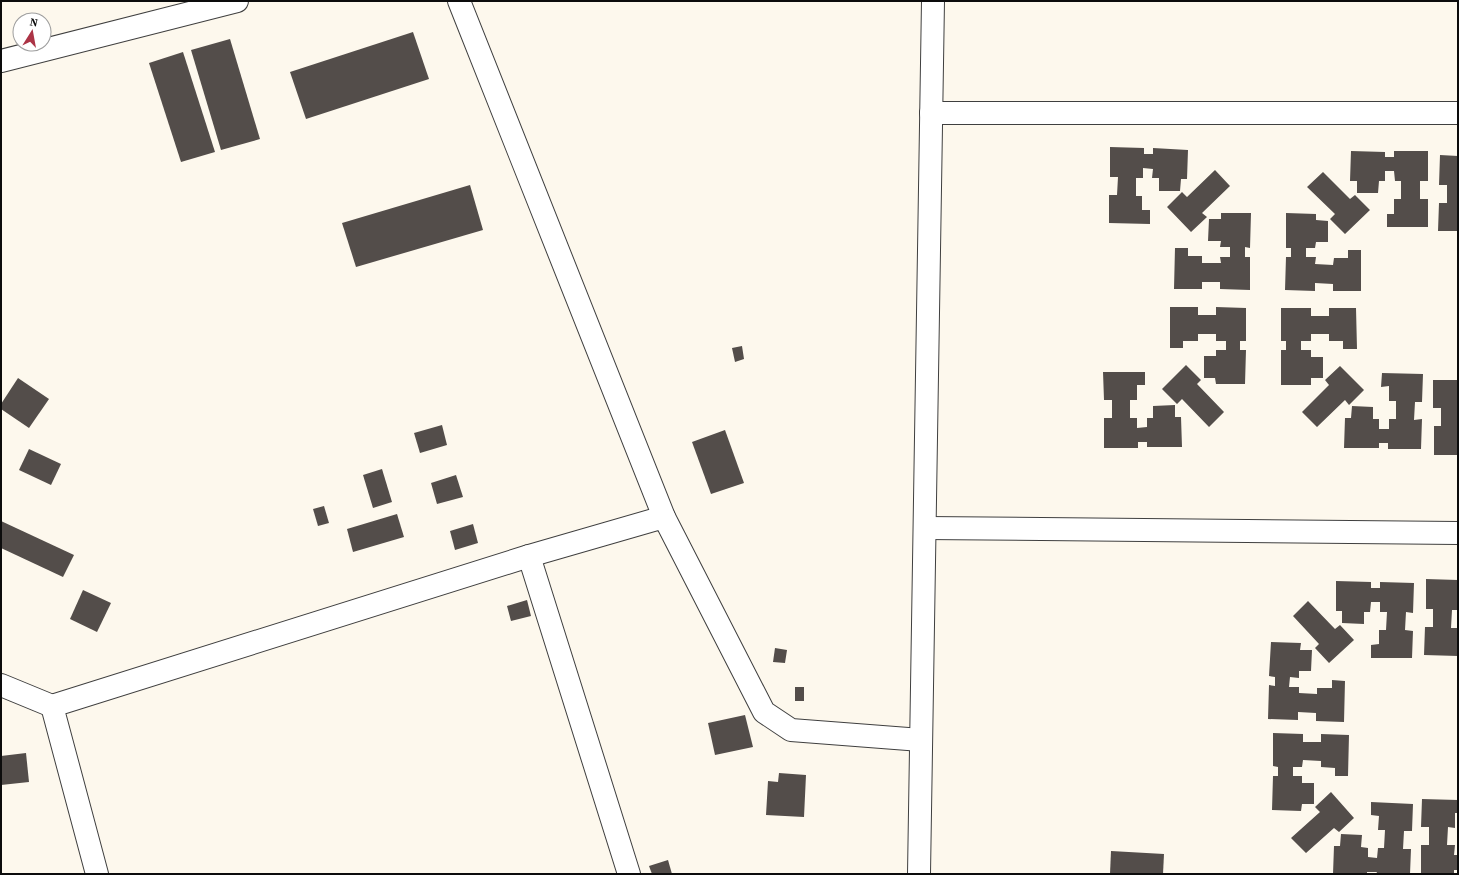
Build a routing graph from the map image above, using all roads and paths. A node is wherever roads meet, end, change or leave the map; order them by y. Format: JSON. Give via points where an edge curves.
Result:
{"nodes":[{"id":1,"x":237,"y":1,"type":"edge"},
{"id":2,"x":459,"y":1,"type":"edge"},
{"id":3,"x":933,"y":1,"type":"edge"},
{"id":4,"x":1,"y":61,"type":"edge"},
{"id":5,"x":931,"y":113,"type":"junction"},
{"id":6,"x":1458,"y":113,"type":"edge"},
{"id":7,"x":664,"y":517,"type":"junction"},
{"id":8,"x":924,"y":528,"type":"junction"},
{"id":9,"x":1458,"y":533,"type":"edge"},
{"id":10,"x":529,"y":556,"type":"junction"},
{"id":11,"x":1,"y":685,"type":"edge"},
{"id":12,"x":52,"y":706,"type":"junction"},
{"id":13,"x":921,"y":740,"type":"junction"},
{"id":14,"x":97,"y":874,"type":"edge"},
{"id":15,"x":629,"y":874,"type":"edge"},
{"id":16,"x":919,"y":874,"type":"edge"}],
"edges":[{"from":1,"to":4,"type":"street"},
{"from":2,"to":7,"type":"street"},
{"from":3,"to":5,"type":"street"},
{"from":5,"to":6,"type":"street"},
{"from":5,"to":8,"type":"street"},
{"from":7,"to":10,"type":"street"},
{"from":7,"to":13,"type":"street","via":[[764,712],[792,730]]},
{"from":8,"to":9,"type":"street"},
{"from":8,"to":13,"type":"street"},
{"from":10,"to":12,"type":"street"},
{"from":10,"to":15,"type":"street"},
{"from":11,"to":12,"type":"street"},
{"from":12,"to":14,"type":"street"},
{"from":13,"to":16,"type":"street"}]}
